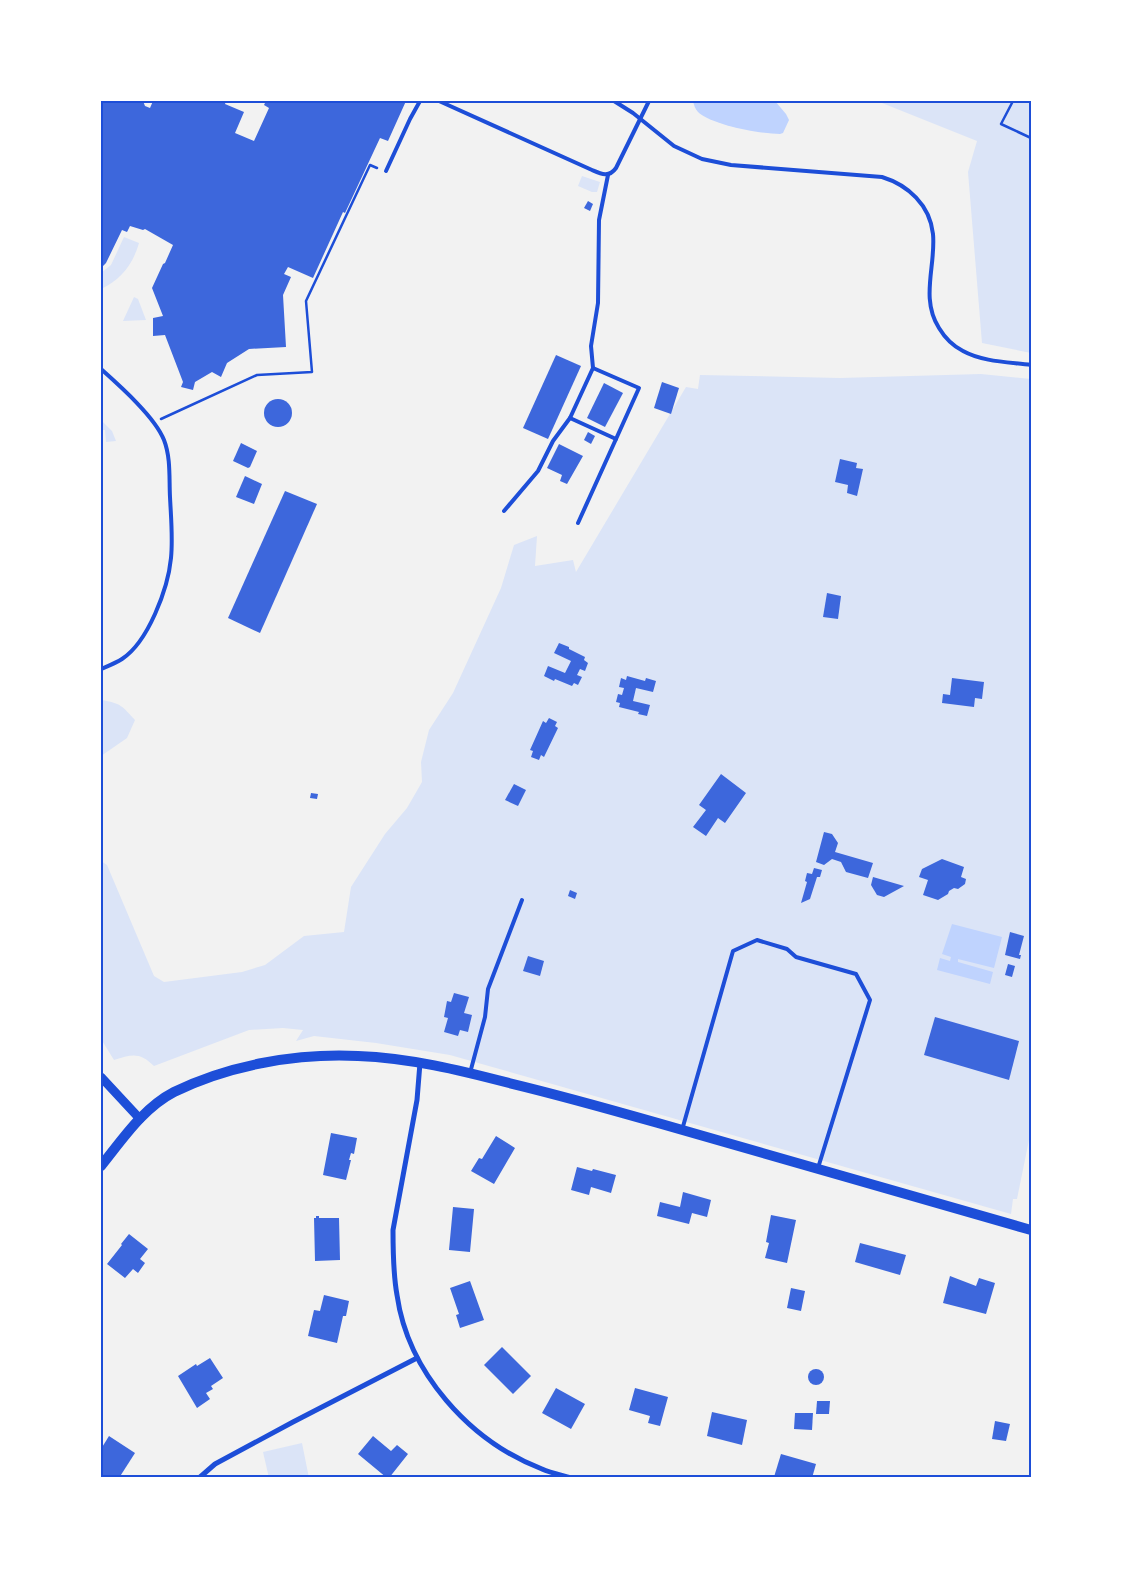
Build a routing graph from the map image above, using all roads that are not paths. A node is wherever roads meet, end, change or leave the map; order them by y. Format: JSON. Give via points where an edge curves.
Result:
{"nodes":[{"id":1,"x":420,"y":101,"type":"edge"},
{"id":2,"x":439,"y":101,"type":"edge"},
{"id":3,"x":614,"y":101,"type":"edge"},
{"id":4,"x":649,"y":101,"type":"edge"},
{"id":5,"x":640,"y":118,"type":"junction"},
{"id":6,"x":386,"y":171,"type":"road end"},
{"id":7,"x":608,"y":175,"type":"junction"},
{"id":8,"x":1031,"y":366,"type":"edge"},
{"id":9,"x":593,"y":368,"type":"junction"},
{"id":10,"x":101,"y":369,"type":"edge"},
{"id":11,"x":570,"y":418,"type":"junction"},
{"id":12,"x":616,"y":439,"type":"junction"},
{"id":13,"x":504,"y":512,"type":"dead end"},
{"id":14,"x":578,"y":523,"type":"dead end"},
{"id":15,"x":101,"y":670,"type":"edge"},
{"id":16,"x":522,"y":900,"type":"dead end"},
{"id":17,"x":420,"y":1062,"type":"junction"},
{"id":18,"x":470,"y":1073,"type":"junction"},
{"id":19,"x":101,"y":1077,"type":"edge"},
{"id":20,"x":140,"y":1119,"type":"junction"},
{"id":21,"x":682,"y":1130,"type":"junction"},
{"id":22,"x":101,"y":1166,"type":"edge"},
{"id":23,"x":817,"y":1169,"type":"junction"},
{"id":24,"x":1031,"y":1230,"type":"edge"},
{"id":25,"x":417,"y":1358,"type":"junction"},
{"id":26,"x":199,"y":1478,"type":"edge"},
{"id":27,"x":571,"y":1478,"type":"edge"}],
"edges":[{"from":1,"to":6,"type":"lane"},
{"from":2,"to":7,"type":"lane"},
{"from":3,"to":5,"type":"lane"},
{"from":4,"to":5,"type":"lane"},
{"from":5,"to":7,"type":"lane","via":[[616,168]]},
{"from":5,"to":8,"type":"lane","via":[[674,146],[702,160],[882,178],[900,185],[917,199],[930,222],[933,238],[929,301],[942,333],[954,346],[973,356]]},
{"from":7,"to":9,"type":"lane","via":[[599,220],[598,303],[591,346]]},
{"from":9,"to":11,"type":"lane"},
{"from":9,"to":12,"type":"lane","via":[[639,388]]},
{"from":10,"to":15,"type":"lane","via":[[128,393],[164,439],[171,524],[169,571],[158,606],[134,647],[122,659]]},
{"from":11,"to":12,"type":"lane"},
{"from":11,"to":13,"type":"lane","via":[[553,441],[538,471]]},
{"from":12,"to":14,"type":"lane"},
{"from":16,"to":18,"type":"lane","via":[[488,989],[485,1017]]},
{"from":17,"to":18,"type":"main road"},
{"from":17,"to":20,"type":"main road","via":[[344,1056],[268,1063],[216,1076],[177,1091]]},
{"from":17,"to":25,"type":"street","via":[[417,1100],[393,1230],[397,1296]]},
{"from":18,"to":21,"type":"main road"},
{"from":19,"to":20,"type":"street"},
{"from":20,"to":22,"type":"main road"},
{"from":21,"to":23,"type":"main road"},
{"from":21,"to":23,"type":"lane","via":[[733,950],[757,940],[787,949],[796,957],[856,974],[870,1000]]},
{"from":23,"to":24,"type":"main road"},
{"from":25,"to":26,"type":"street","via":[[215,1464]]},
{"from":25,"to":27,"type":"street","via":[[446,1400],[482,1435],[541,1469]]}]}
